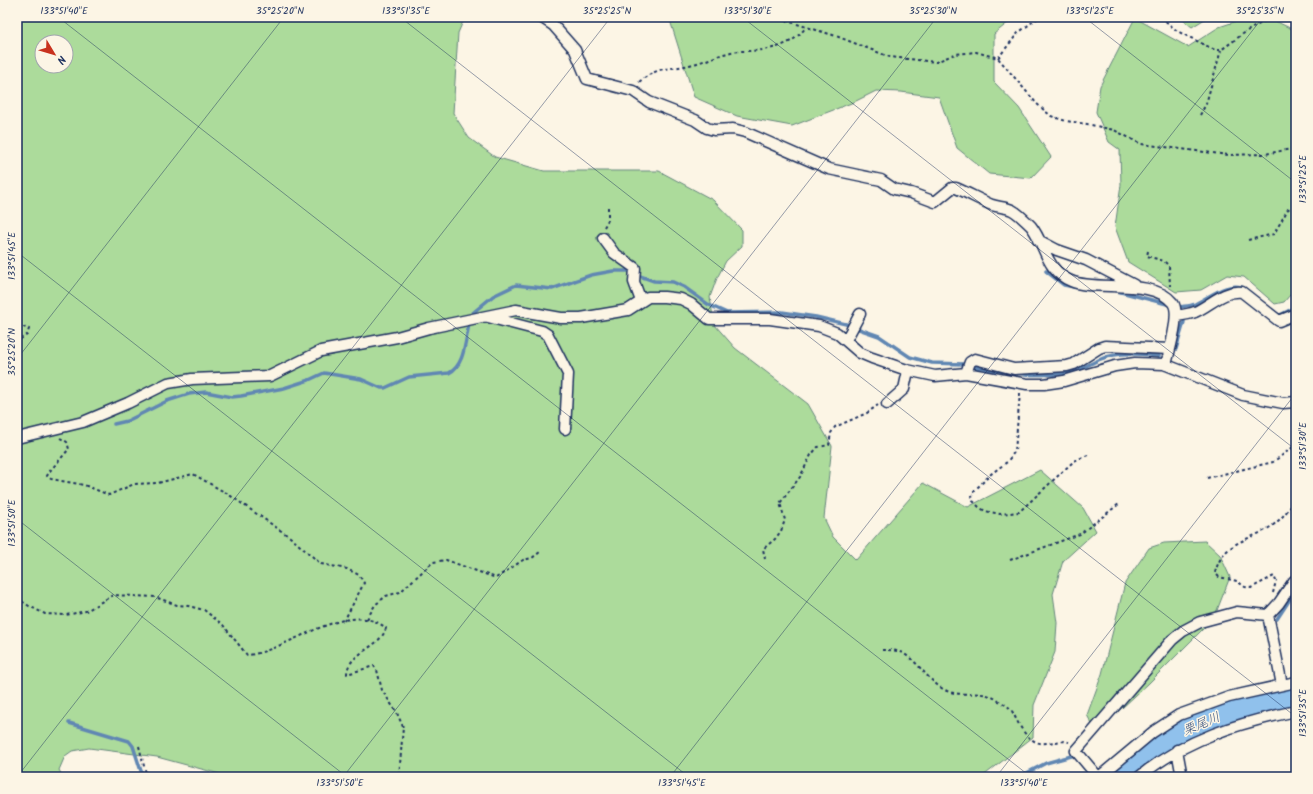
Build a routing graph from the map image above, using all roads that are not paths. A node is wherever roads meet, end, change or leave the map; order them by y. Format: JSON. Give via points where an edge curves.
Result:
{"nodes":[{"id":1,"x":541,"y":17,"type":"edge"},
{"id":2,"x":603,"y":238,"type":"road end"},
{"id":3,"x":1038,"y":240,"type":"junction"},
{"id":4,"x":1138,"y":287,"type":"junction"},
{"id":5,"x":641,"y":302,"type":"junction"},
{"id":6,"x":860,"y":314,"type":"dead end"},
{"id":7,"x":1296,"y":314,"type":"edge"},
{"id":8,"x":1176,"y":316,"type":"junction"},
{"id":9,"x":487,"y":317,"type":"junction"},
{"id":10,"x":846,"y":340,"type":"junction"},
{"id":11,"x":1170,"y":349,"type":"junction"},
{"id":12,"x":1166,"y":365,"type":"junction"},
{"id":13,"x":908,"y":370,"type":"junction"},
{"id":14,"x":966,"y":373,"type":"junction"},
{"id":15,"x":1296,"y":402,"type":"edge"},
{"id":16,"x":887,"y":404,"type":"road end"},
{"id":17,"x":565,"y":430,"type":"dead end"},
{"id":18,"x":17,"y":438,"type":"edge"},
{"id":19,"x":1294,"y":581,"type":"dead end"},
{"id":20,"x":1268,"y":615,"type":"junction"},
{"id":21,"x":1296,"y":682,"type":"edge"},
{"id":22,"x":1282,"y":685,"type":"junction"},
{"id":23,"x":1296,"y":710,"type":"edge"},
{"id":24,"x":1177,"y":750,"type":"junction"},
{"id":25,"x":1098,"y":777,"type":"edge"},
{"id":26,"x":1139,"y":777,"type":"edge"},
{"id":27,"x":1182,"y":777,"type":"edge"}],
"edges":[{"from":1,"to":3,"type":"street","via":[[553,25],[575,50],[587,79],[630,90],[707,128],[745,132],[829,169],[881,180],[894,189],[929,201],[936,202],[952,188],[956,188],[993,205],[1012,210],[1030,226]]},
{"from":2,"to":5,"type":"street","via":[[618,256],[635,268],[634,282]]},
{"from":3,"to":4,"type":"street","via":[[1086,260]]},
{"from":3,"to":4,"type":"street","via":[[1054,271],[1072,282]]},
{"from":4,"to":8,"type":"street","via":[[1168,298],[1174,304]]},
{"from":5,"to":9,"type":"street","via":[[628,310],[581,318],[561,318],[516,310]]},
{"from":5,"to":10,"type":"street","via":[[648,297],[681,299],[709,319],[770,319],[818,326],[837,333]]},
{"from":6,"to":10,"type":"street"},
{"from":7,"to":8,"type":"street","via":[[1279,321],[1242,292],[1236,291],[1195,312]]},
{"from":8,"to":11,"type":"street"},
{"from":9,"to":17,"type":"street","via":[[542,331],[548,335],[568,374]]},
{"from":9,"to":18,"type":"street","via":[[397,337],[321,350],[270,376],[192,379],[168,383],[83,422]]},
{"from":10,"to":13,"type":"street","via":[[860,353]]},
{"from":11,"to":12,"type":"street"},
{"from":11,"to":14,"type":"street","via":[[1105,346],[1074,364],[1018,369],[975,359],[970,362]]},
{"from":12,"to":14,"type":"street","via":[[1135,363],[1044,384]]},
{"from":12,"to":15,"type":"street","via":[[1242,395],[1282,403]]},
{"from":13,"to":14,"type":"street","via":[[935,376]]},
{"from":13,"to":16,"type":"street","via":[[904,389]]},
{"from":19,"to":20,"type":"street","via":[[1280,603]]},
{"from":20,"to":22,"type":"street"},
{"from":20,"to":25,"type":"street","via":[[1237,612],[1200,622],[1172,640],[1076,751]]},
{"from":21,"to":22,"type":"street"},
{"from":22,"to":25,"type":"street","via":[[1229,697],[1179,715],[1153,732]]},
{"from":23,"to":24,"type":"street","via":[[1213,733]]},
{"from":24,"to":26,"type":"street"},
{"from":24,"to":27,"type":"street"}]}
